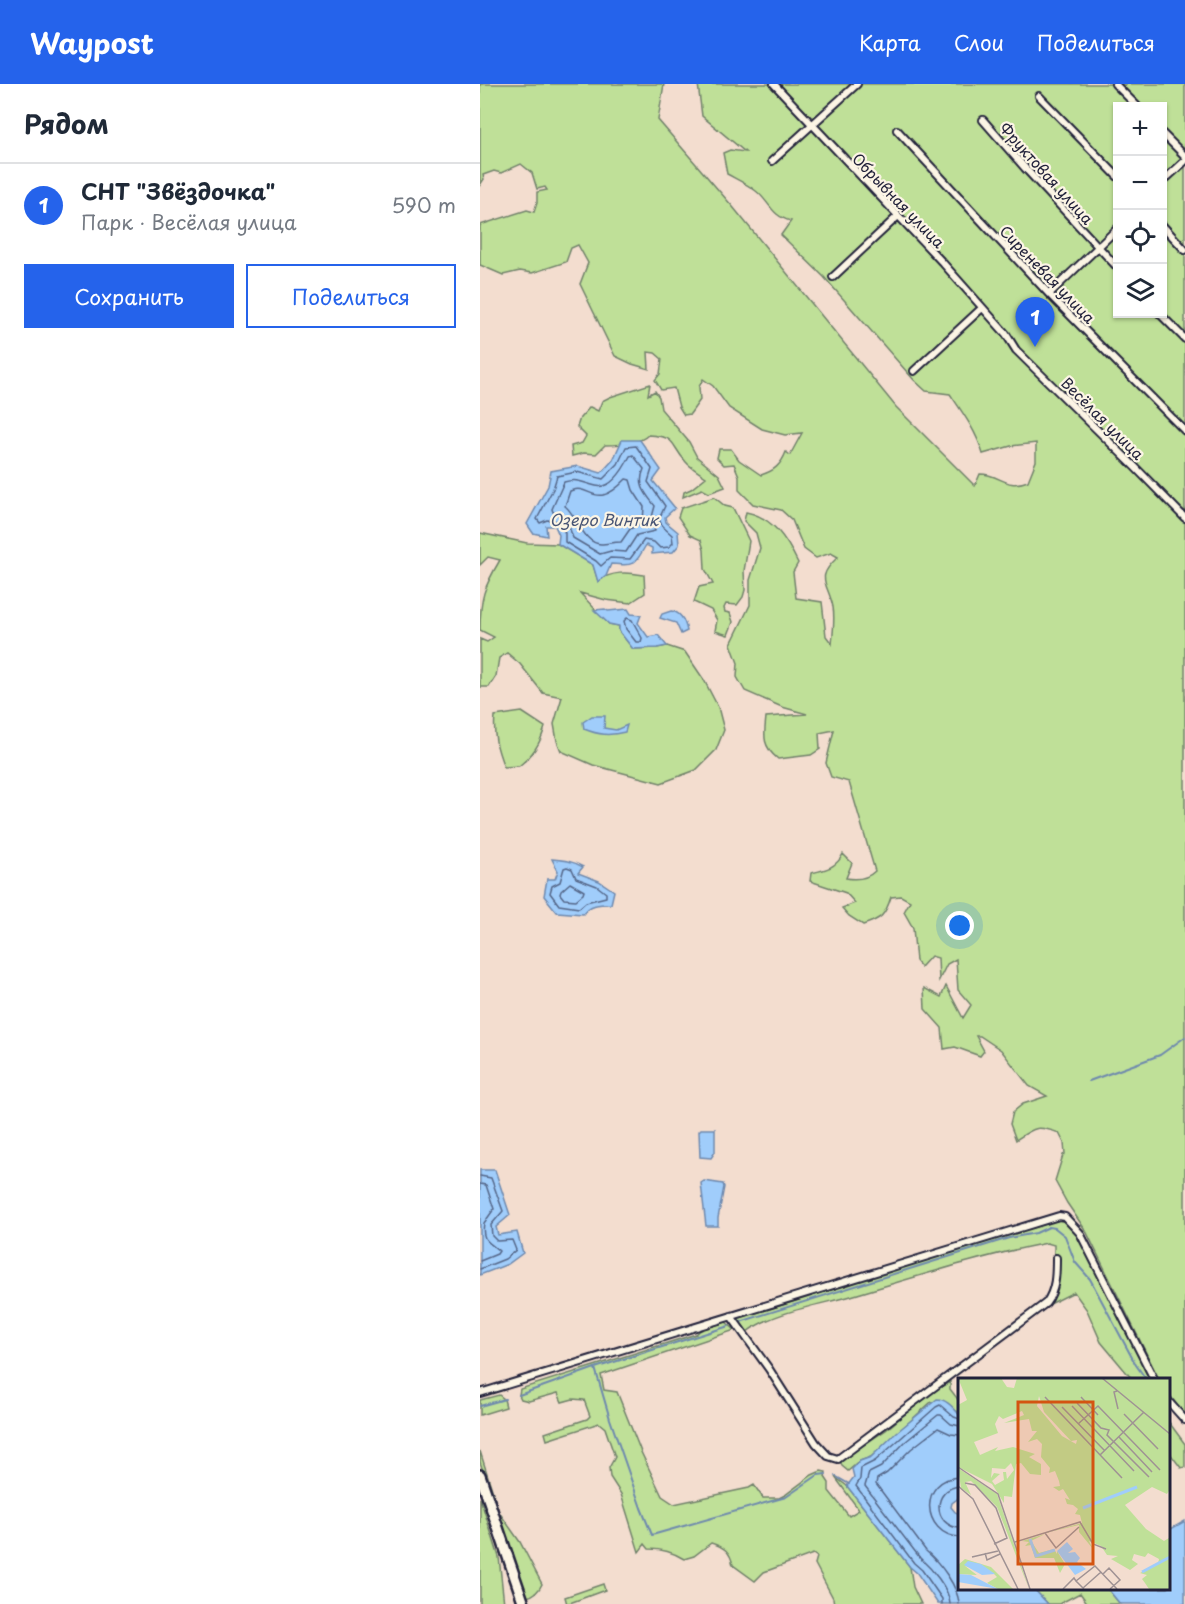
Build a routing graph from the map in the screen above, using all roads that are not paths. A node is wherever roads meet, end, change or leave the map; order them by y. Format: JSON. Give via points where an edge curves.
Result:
{"nodes":[{"id":1,"x":774,"y":84,"type":"edge"},
{"id":2,"x":857,"y":84,"type":"edge"},
{"id":3,"x":1115,"y":84,"type":"edge"},
{"id":4,"x":1039,"y":96,"type":"dead end"},
{"id":5,"x":1133,"y":102,"type":"edge"},
{"id":6,"x":983,"y":120,"type":"dead end"},
{"id":7,"x":811,"y":124,"type":"junction"},
{"id":8,"x":897,"y":130,"type":"dead end"},
{"id":9,"x":1167,"y":139,"type":"edge"},
{"id":10,"x":1185,"y":159,"type":"edge"},
{"id":11,"x":772,"y":161,"type":"dead end"},
{"id":12,"x":1113,"y":172,"type":"edge"},
{"id":13,"x":1167,"y":177,"type":"edge"},
{"id":14,"x":898,"y":216,"type":"junction"},
{"id":15,"x":1167,"y":230,"type":"edge"},
{"id":16,"x":1113,"y":233,"type":"edge"},
{"id":17,"x":1098,"y":248,"type":"junction"},
{"id":18,"x":1185,"y":250,"type":"edge"},
{"id":19,"x":1114,"y":264,"type":"edge"},
{"id":20,"x":833,"y":277,"type":"dead end"},
{"id":21,"x":1049,"y":294,"type":"junction"},
{"id":22,"x":982,"y":308,"type":"junction"},
{"id":23,"x":1165,"y":318,"type":"edge"},
{"id":24,"x":1006,"y":334,"type":"joint"},
{"id":25,"x":1185,"y":339,"type":"edge"},
{"id":26,"x":914,"y":371,"type":"dead end"},
{"id":27,"x":1185,"y":431,"type":"edge"},
{"id":28,"x":1185,"y":518,"type":"edge"},
{"id":29,"x":1056,"y":1258,"type":"dead end"},
{"id":30,"x":731,"y":1316,"type":"junction"},
{"id":31,"x":1154,"y":1378,"type":"edge"},
{"id":32,"x":480,"y":1393,"type":"edge"},
{"id":33,"x":1170,"y":1403,"type":"edge"},
{"id":34,"x":1185,"y":1420,"type":"edge"},
{"id":35,"x":480,"y":1475,"type":"edge"},
{"id":36,"x":524,"y":1604,"type":"edge"}],
"edges":[{"from":1,"to":7,"type":"street","name":"Обрывная улица"},
{"from":2,"to":7,"type":"street"},
{"from":3,"to":5,"type":"street"},
{"from":4,"to":12,"type":"street"},
{"from":6,"to":17,"type":"street","name":"Фруктовая улица"},
{"from":7,"to":11,"type":"street"},
{"from":7,"to":14,"type":"street","name":"Обрывная улица"},
{"from":8,"to":21,"type":"street","name":"Сиреневая улица"},
{"from":9,"to":10,"type":"street"},
{"from":10,"to":13,"type":"street"},
{"from":14,"to":20,"type":"street"},
{"from":14,"to":22,"type":"street","name":"Обрывная улица"},
{"from":15,"to":18,"type":"street"},
{"from":16,"to":17,"type":"street"},
{"from":17,"to":19,"type":"street","name":"Фруктовая улица"},
{"from":17,"to":21,"type":"street"},
{"from":21,"to":27,"type":"street","name":"Сиреневая улица"},
{"from":22,"to":24,"type":"street","name":"Обрывная улица"},
{"from":22,"to":26,"type":"street"},
{"from":23,"to":25,"type":"street"},
{"from":24,"to":28,"type":"street","name":"Весёлая улица","via":[[1016,350]]},
{"from":29,"to":30,"type":"street","via":[[1052,1295],[1046,1303],[837,1459],[828,1456],[816,1443]]},
{"from":30,"to":31,"type":"street","via":[[1059,1216],[1075,1225],[1091,1252]]},
{"from":30,"to":32,"type":"street"},
{"from":33,"to":34,"type":"street"},
{"from":35,"to":36,"type":"main road"}]}
